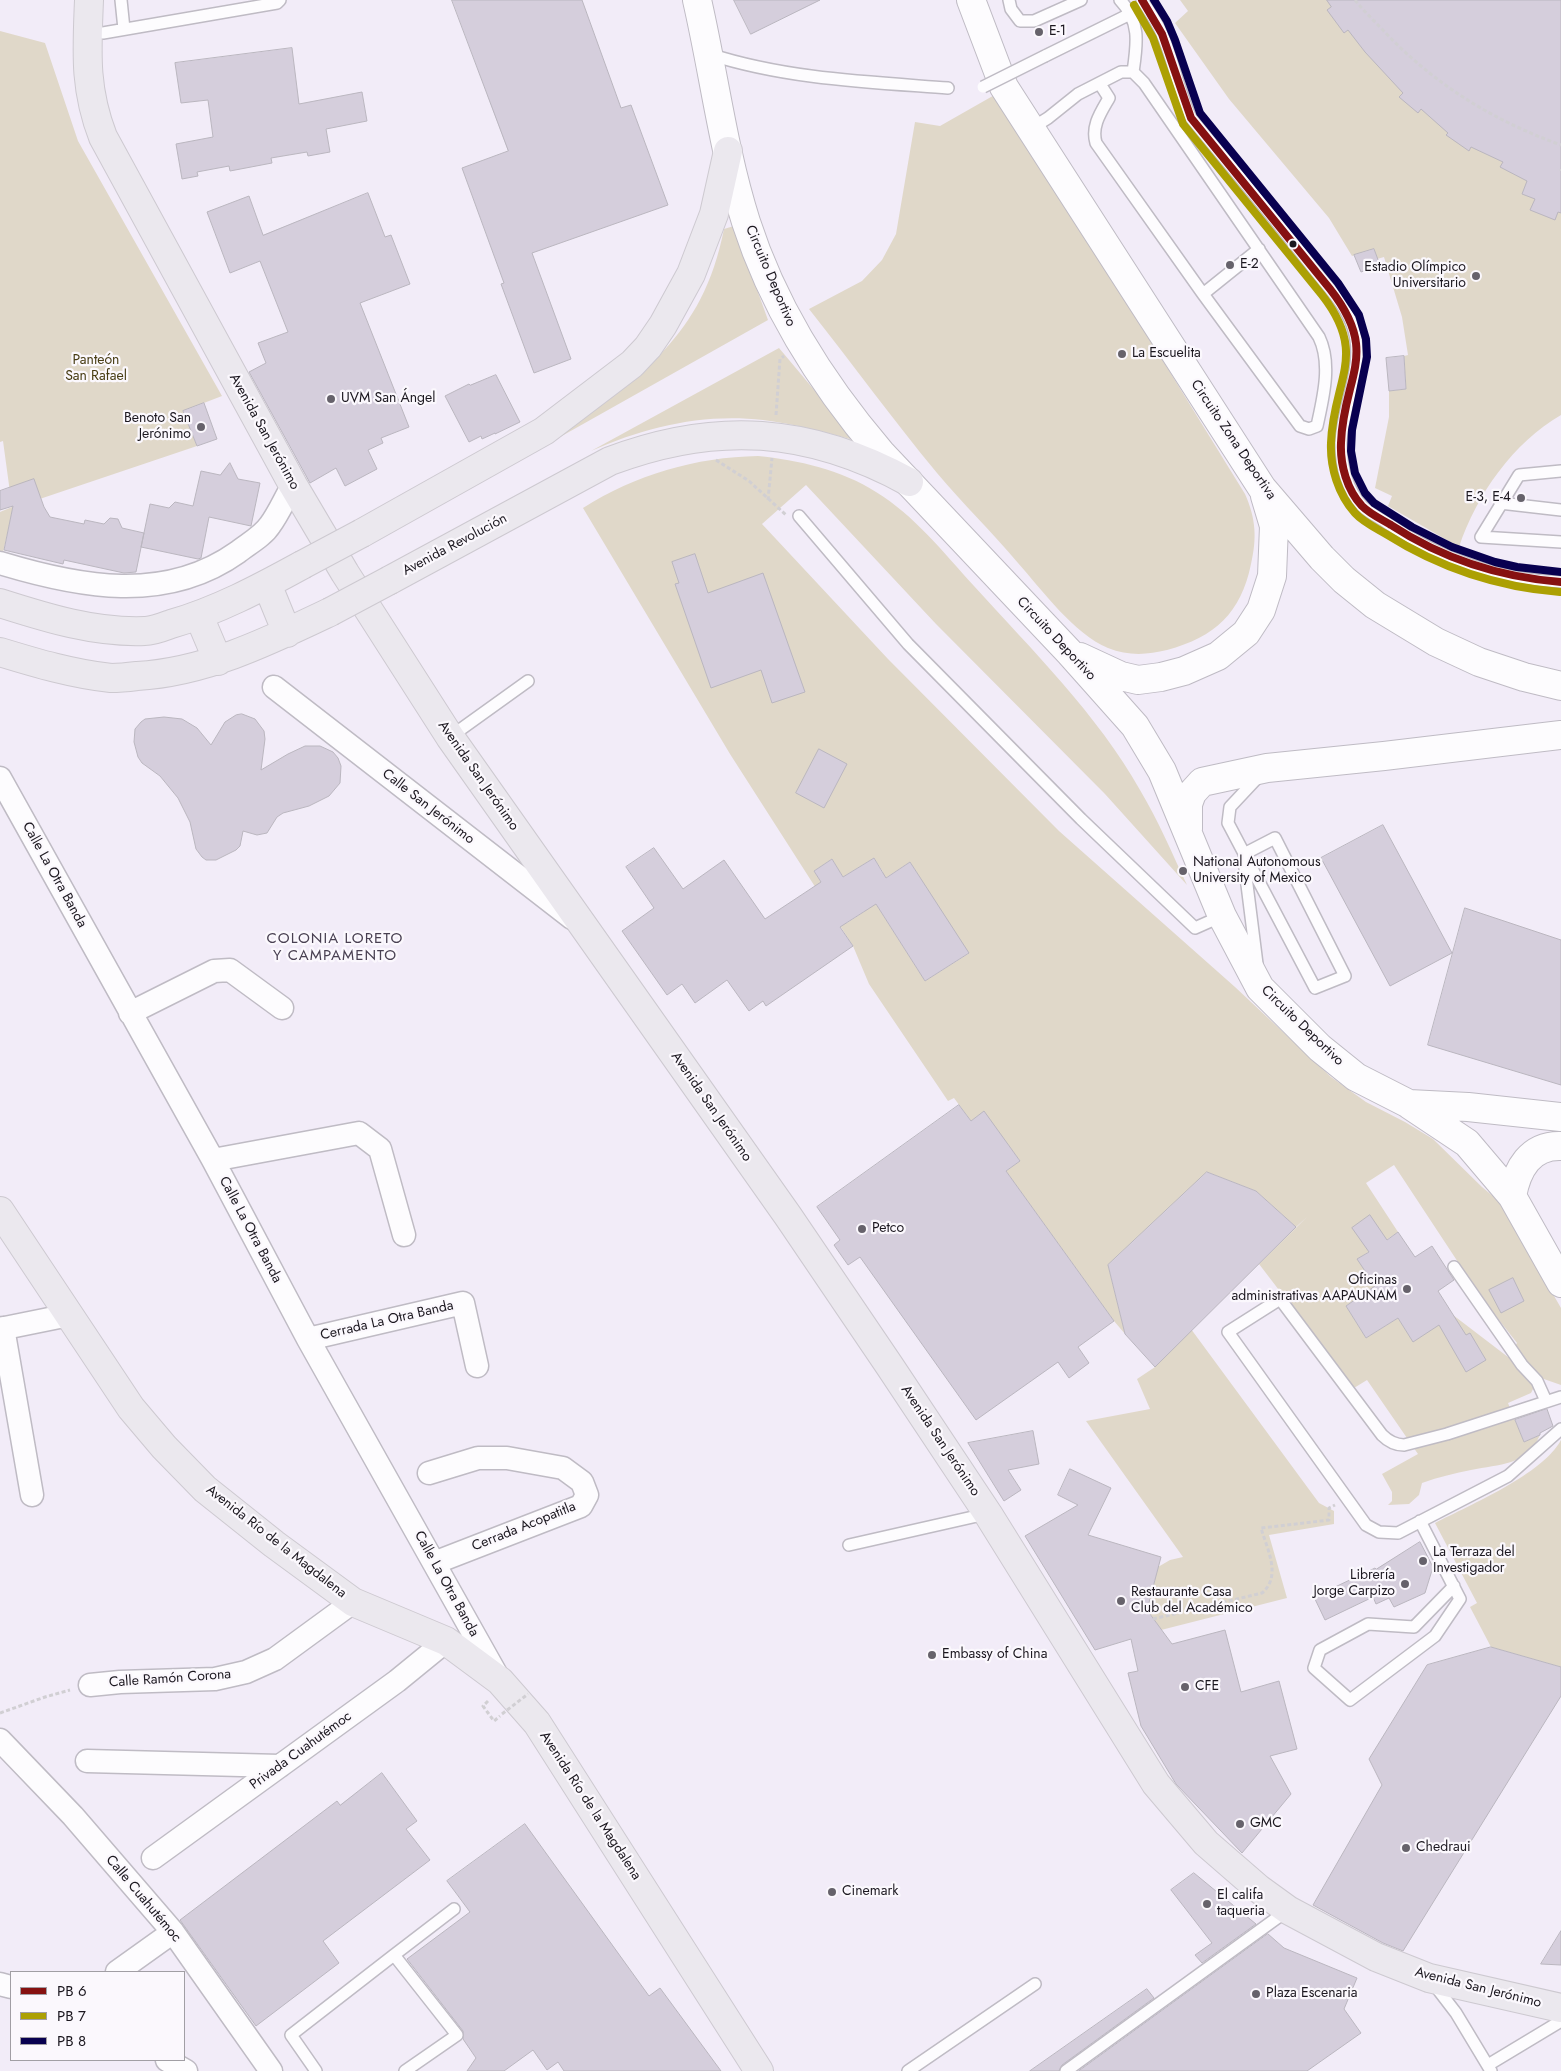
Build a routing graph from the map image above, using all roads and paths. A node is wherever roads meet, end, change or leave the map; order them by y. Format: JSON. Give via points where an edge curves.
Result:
{"nodes":[{"id":1,"x":89,"y":0,"type":"edge"},
{"id":2,"x":121,"y":0,"type":"edge"},
{"id":3,"x":280,"y":0,"type":"edge"},
{"id":4,"x":697,"y":0,"type":"edge"},
{"id":5,"x":971,"y":0,"type":"edge"},
{"id":6,"x":1009,"y":0,"type":"edge"},
{"id":7,"x":1080,"y":0,"type":"edge"},
{"id":8,"x":1120,"y":0,"type":"edge"},
{"id":9,"x":1142,"y":0,"type":"edge"},
{"id":10,"x":1355,"y":0,"type":"edge"},
{"id":11,"x":1130,"y":14,"type":"junction"},
{"id":12,"x":124,"y":29,"type":"junction"},
{"id":13,"x":104,"y":33,"type":"dead end"},
{"id":14,"x":709,"y":54,"type":"junction"},
{"id":15,"x":1133,"y":72,"type":"junction"},
{"id":16,"x":1100,"y":84,"type":"junction"},
{"id":17,"x":983,"y":87,"type":"dead end"},
{"id":18,"x":948,"y":88,"type":"dead end"},
{"id":19,"x":1032,"y":128,"type":"junction"},
{"id":20,"x":1561,"y":146,"type":"edge"},
{"id":21,"x":728,"y":152,"type":"junction"},
{"id":22,"x":1259,"y":249,"type":"junction"},
{"id":23,"x":1202,"y":294,"type":"junction"},
{"id":24,"x":684,"y":440,"type":"junction"},
{"id":25,"x":1561,"y":471,"type":"edge"},
{"id":26,"x":909,"y":482,"type":"junction"},
{"id":27,"x":292,"y":485,"type":"junction"},
{"id":28,"x":1262,"y":488,"type":"junction"},
{"id":29,"x":1500,"y":503,"type":"junction"},
{"id":30,"x":1561,"y":510,"type":"edge"},
{"id":31,"x":799,"y":516,"type":"joint"},
{"id":32,"x":1561,"y":542,"type":"edge"},
{"id":33,"x":0,"y":563,"type":"edge"},
{"id":34,"x":1561,"y":582,"type":"edge"},
{"id":35,"x":267,"y":584,"type":"junction"},
{"id":36,"x":0,"y":603,"type":"edge"},
{"id":37,"x":199,"y":616,"type":"junction"},
{"id":38,"x":287,"y":633,"type":"junction"},
{"id":39,"x":0,"y":652,"type":"edge"},
{"id":40,"x":1070,"y":653,"type":"junction"},
{"id":41,"x":218,"y":661,"type":"junction"},
{"id":42,"x":528,"y":681,"type":"dead end"},
{"id":43,"x":1561,"y":686,"type":"edge"},
{"id":44,"x":274,"y":687,"type":"dead end"},
{"id":45,"x":1561,"y":735,"type":"edge"},
{"id":46,"x":450,"y":737,"type":"junction"},
{"id":47,"x":1267,"y":768,"type":"junction"},
{"id":48,"x":0,"y":778,"type":"edge"},
{"id":49,"x":1188,"y":833,"type":"junction"},
{"id":50,"x":1244,"y":854,"type":"junction"},
{"id":51,"x":1222,"y":916,"type":"junction"},
{"id":52,"x":582,"y":926,"type":"junction"},
{"id":53,"x":1260,"y":988,"type":"junction"},
{"id":54,"x":282,"y":1008,"type":"dead end"},
{"id":55,"x":130,"y":1013,"type":"junction"},
{"id":56,"x":1408,"y":1104,"type":"junction"},
{"id":57,"x":1561,"y":1117,"type":"edge"},
{"id":58,"x":1561,"y":1146,"type":"edge"},
{"id":59,"x":213,"y":1160,"type":"junction"},
{"id":60,"x":1512,"y":1196,"type":"junction"},
{"id":61,"x":0,"y":1212,"type":"edge"},
{"id":62,"x":404,"y":1235,"type":"dead end"},
{"id":63,"x":1454,"y":1267,"type":"dead end"},
{"id":64,"x":1561,"y":1283,"type":"edge"},
{"id":65,"x":68,"y":1315,"type":"junction"},
{"id":66,"x":1,"y":1328,"type":"edge"},
{"id":67,"x":308,"y":1339,"type":"junction"},
{"id":68,"x":477,"y":1366,"type":"dead end"},
{"id":69,"x":1561,"y":1397,"type":"edge"},
{"id":70,"x":1546,"y":1401,"type":"junction"},
{"id":71,"x":1561,"y":1429,"type":"edge"},
{"id":72,"x":429,"y":1473,"type":"dead end"},
{"id":73,"x":32,"y":1495,"type":"dead end"},
{"id":74,"x":1349,"y":1500,"type":"junction"},
{"id":75,"x":988,"y":1514,"type":"junction"},
{"id":76,"x":1420,"y":1521,"type":"junction"},
{"id":77,"x":849,"y":1545,"type":"dead end"},
{"id":78,"x":434,"y":1563,"type":"junction"},
{"id":79,"x":1454,"y":1586,"type":"junction"},
{"id":80,"x":353,"y":1602,"type":"junction"},
{"id":81,"x":1153,"y":1619,"type":"dead end"},
{"id":82,"x":446,"y":1641,"type":"junction"},
{"id":83,"x":500,"y":1681,"type":"junction"},
{"id":84,"x":90,"y":1685,"type":"joint"},
{"id":85,"x":528,"y":1694,"type":"dead end"},
{"id":86,"x":482,"y":1706,"type":"dead end"},
{"id":87,"x":0,"y":1713,"type":"edge"},
{"id":88,"x":0,"y":1740,"type":"edge"},
{"id":89,"x":87,"y":1761,"type":"dead end"},
{"id":90,"x":280,"y":1766,"type":"junction"},
{"id":91,"x":153,"y":1858,"type":"dead end"},
{"id":92,"x":454,"y":1909,"type":"dead end"},
{"id":93,"x":1288,"y":1910,"type":"junction"},
{"id":94,"x":173,"y":1932,"type":"junction"},
{"id":95,"x":394,"y":1955,"type":"junction"},
{"id":96,"x":118,"y":1971,"type":"edge"},
{"id":97,"x":1429,"y":1978,"type":"junction"},
{"id":98,"x":1035,"y":1984,"type":"dead end"},
{"id":99,"x":1561,"y":2008,"type":"edge"},
{"id":100,"x":1561,"y":2021,"type":"edge"},
{"id":101,"x":169,"y":2061,"type":"edge"},
{"id":102,"x":1490,"y":2068,"type":"edge"},
{"id":103,"x":186,"y":2071,"type":"edge"},
{"id":104,"x":271,"y":2071,"type":"edge"},
{"id":105,"x":316,"y":2071,"type":"edge"},
{"id":106,"x":405,"y":2071,"type":"edge"},
{"id":107,"x":759,"y":2071,"type":"edge"},
{"id":108,"x":908,"y":2071,"type":"edge"},
{"id":109,"x":1066,"y":2071,"type":"edge"}],
"edges":[{"from":1,"to":27,"type":"main road","name":"Avenida San Jerónimo","via":[[90,98],[103,137]]},
{"from":2,"to":12,"type":"lane"},
{"from":3,"to":12,"type":"lane"},
{"from":4,"to":14,"type":"street","name":"Circuito Deportivo"},
{"from":5,"to":19,"type":"street","name":"Circuito Zona Deportiva","via":[[1004,87]]},
{"from":6,"to":7,"type":"lane","via":[[1020,21],[1034,21]]},
{"from":8,"to":11,"type":"lane"},
{"from":9,"to":34,"type":"lane","via":[[1162,33],[1182,100],[1191,118],[1294,243],[1345,309],[1354,328],[1356,365],[1341,441],[1342,469],[1363,507],[1398,531],[1466,563],[1494,573]]},
{"from":10,"to":20,"type":"path","via":[[1393,42],[1454,92],[1504,122]]},
{"from":11,"to":15,"type":"lane","via":[[1136,23]]},
{"from":11,"to":17,"type":"lane","bridge":true},
{"from":12,"to":13,"type":"lane"},
{"from":14,"to":18,"type":"lane","via":[[740,64],[795,74]]},
{"from":14,"to":21,"type":"street","name":"Circuito Deportivo"},
{"from":15,"to":16,"type":"lane","via":[[1121,72]]},
{"from":15,"to":22,"type":"lane","via":[[1144,83]]},
{"from":16,"to":19,"type":"lane","via":[[1078,94]]},
{"from":16,"to":23,"type":"lane","via":[[1109,98],[1097,120],[1093,134],[1096,143]]},
{"from":19,"to":28,"type":"street","name":"Circuito Zona Deportiva"},
{"from":21,"to":26,"type":"street","name":"Circuito Deportivo","via":[[758,255],[787,321],[830,390]]},
{"from":21,"to":35,"type":"main road","bridge":true,"via":[[714,214],[691,274],[663,325],[632,364],[544,431]]},
{"from":22,"to":23,"type":"lane"},
{"from":22,"to":23,"type":"lane","via":[[1324,346],[1324,396],[1317,426],[1309,429],[1300,426]]},
{"from":24,"to":26,"type":"main road","name":"Avenida Revolución","via":[[753,435],[807,442],[860,458]]},
{"from":24,"to":31,"type":"path","via":[[749,481],[785,514]]},
{"from":24,"to":38,"type":"main road","name":"Avenida Revolución","bridge":true,"via":[[610,461]]},
{"from":25,"to":29,"type":"lane","via":[[1519,474]]},
{"from":26,"to":40,"type":"street","name":"Circuito Deportivo"},
{"from":27,"to":33,"type":"street","via":[[269,526],[232,556],[189,578],[144,585],[97,585],[47,577]]},
{"from":27,"to":46,"type":"main road","name":"Avenida San Jerónimo"},
{"from":28,"to":40,"type":"street","via":[[1274,526],[1272,576],[1261,610],[1246,633],[1218,656],[1184,671],[1138,680],[1121,676]]},
{"from":28,"to":43,"type":"street","name":"Circuito Zona Deportiva","via":[[1322,558],[1375,605],[1436,642],[1478,662]]},
{"from":29,"to":30,"type":"lane"},
{"from":29,"to":32,"type":"lane","via":[[1481,537]]},
{"from":31,"to":51,"type":"lane","via":[[908,644],[1080,819],[1194,928]]},
{"from":35,"to":37,"type":"main road"},
{"from":35,"to":38,"type":"main road"},
{"from":36,"to":37,"type":"main road","via":[[56,620],[105,630],[147,631]]},
{"from":37,"to":41,"type":"main road"},
{"from":38,"to":41,"type":"main road","name":"Avenida Revolución"},
{"from":39,"to":41,"type":"main road","name":"Avenida Revolución","via":[[52,668],[112,678],[164,675]]},
{"from":40,"to":49,"type":"street","name":"Circuito Deportivo","via":[[1135,726],[1162,771]]},
{"from":42,"to":46,"type":"lane"},
{"from":44,"to":52,"type":"street","name":"Calle San Jerónimo"},
{"from":45,"to":47,"type":"street"},
{"from":46,"to":52,"type":"main road","name":"Avenida San Jerónimo"},
{"from":47,"to":49,"type":"street","via":[[1202,782],[1192,793],[1188,804]]},
{"from":47,"to":50,"type":"lane","via":[[1230,807],[1228,823]]},
{"from":48,"to":55,"type":"street","name":"Calle La Otra Banda"},
{"from":49,"to":51,"type":"street","name":"Circuito Deportivo"},
{"from":50,"to":50,"type":"lane","via":[[1315,988],[1346,976],[1275,838]]},
{"from":50,"to":53,"type":"lane"},
{"from":51,"to":53,"type":"street","name":"Circuito Deportivo"},
{"from":52,"to":75,"type":"main road","name":"Avenida San Jerónimo","via":[[788,1216]]},
{"from":53,"to":56,"type":"street","name":"Circuito Deportivo","via":[[1320,1048],[1356,1077]]},
{"from":54,"to":55,"type":"street","via":[[230,970],[214,971]]},
{"from":55,"to":59,"type":"street","name":"Calle La Otra Banda"},
{"from":56,"to":57,"type":"street","name":"Circuito Deportivo"},
{"from":56,"to":60,"type":"street","via":[[1467,1143]]},
{"from":58,"to":60,"type":"street","via":[[1546,1148],[1527,1160],[1515,1178]]},
{"from":59,"to":62,"type":"street","via":[[359,1133],[380,1149]]},
{"from":59,"to":67,"type":"street","name":"Calle La Otra Banda"},
{"from":60,"to":64,"type":"street"},
{"from":61,"to":65,"type":"main road","name":"Avenida Río de la Magdalena"},
{"from":63,"to":70,"type":"lane","via":[[1536,1381]]},
{"from":65,"to":66,"type":"street"},
{"from":65,"to":80,"type":"main road","name":"Avenida Río de la Magdalena","via":[[131,1408],[204,1488]]},
{"from":66,"to":73,"type":"street"},
{"from":67,"to":68,"type":"street","name":"Cerrada La Otra Banda","via":[[463,1303]]},
{"from":67,"to":78,"type":"street","name":"Calle La Otra Banda"},
{"from":69,"to":70,"type":"lane"},
{"from":70,"to":74,"type":"lane","via":[[1427,1440],[1404,1446],[1391,1443],[1280,1299],[1228,1332]]},
{"from":71,"to":76,"type":"lane","via":[[1508,1476]]},
{"from":72,"to":78,"type":"street","name":"Cerrada Acopatitla","via":[[478,1458],[507,1458],[563,1468],[582,1482],[587,1495],[581,1506]]},
{"from":74,"to":76,"type":"lane","via":[[1366,1525],[1379,1532],[1398,1533]]},
{"from":74,"to":81,"type":"path","via":[[1329,1508],[1329,1520],[1261,1528],[1273,1570],[1271,1583],[1262,1593]]},
{"from":75,"to":77,"type":"lane"},
{"from":75,"to":93,"type":"main road","name":"Avenida San Jerónimo","via":[[1156,1784],[1206,1843]]},
{"from":76,"to":79,"type":"lane"},
{"from":78,"to":83,"type":"street","name":"Calle La Otra Banda"},
{"from":79,"to":79,"type":"lane","via":[[1414,1627],[1368,1624],[1320,1650],[1314,1668],[1350,1700],[1435,1636],[1460,1599]]},
{"from":80,"to":82,"type":"main road","name":"Avenida Río de la Magdalena"},
{"from":80,"to":84,"type":"street","name":"Calle Ramón Corona","via":[[275,1658],[246,1672],[215,1678]]},
{"from":82,"to":83,"type":"main road","name":"Avenida Río de la Magdalena"},
{"from":82,"to":90,"type":"street","name":"Privada Cuahutémoc","via":[[397,1682]]},
{"from":83,"to":107,"type":"main road","name":"Avenida Río de la Magdalena","via":[[537,1723]]},
{"from":84,"to":87,"type":"path","name":"Calle Ramón Corona"},
{"from":85,"to":86,"type":"path","bridge":true,"via":[[494,1721]]},
{"from":88,"to":94,"type":"street","name":"Calle Cuahutémoc","via":[[72,1816]]},
{"from":89,"to":90,"type":"street"},
{"from":90,"to":91,"type":"street","name":"Privada Cuahutémoc"},
{"from":92,"to":95,"type":"lane"},
{"from":93,"to":97,"type":"main road","name":"Avenida San Jerónimo","via":[[1376,1957]]},
{"from":93,"to":109,"type":"lane"},
{"from":94,"to":96,"type":"street"},
{"from":94,"to":104,"type":"street","name":"Calle Cuahutémoc"},
{"from":95,"to":105,"type":"lane","via":[[291,2035]]},
{"from":95,"to":106,"type":"lane","via":[[457,2035]]},
{"from":97,"to":99,"type":"main road","name":"Avenida San Jerónimo"},
{"from":97,"to":102,"type":"lane","via":[[1456,2013]]},
{"from":98,"to":108,"type":"lane"},
{"from":100,"to":102,"type":"lane"},
{"from":101,"to":103,"type":"street"}]}
